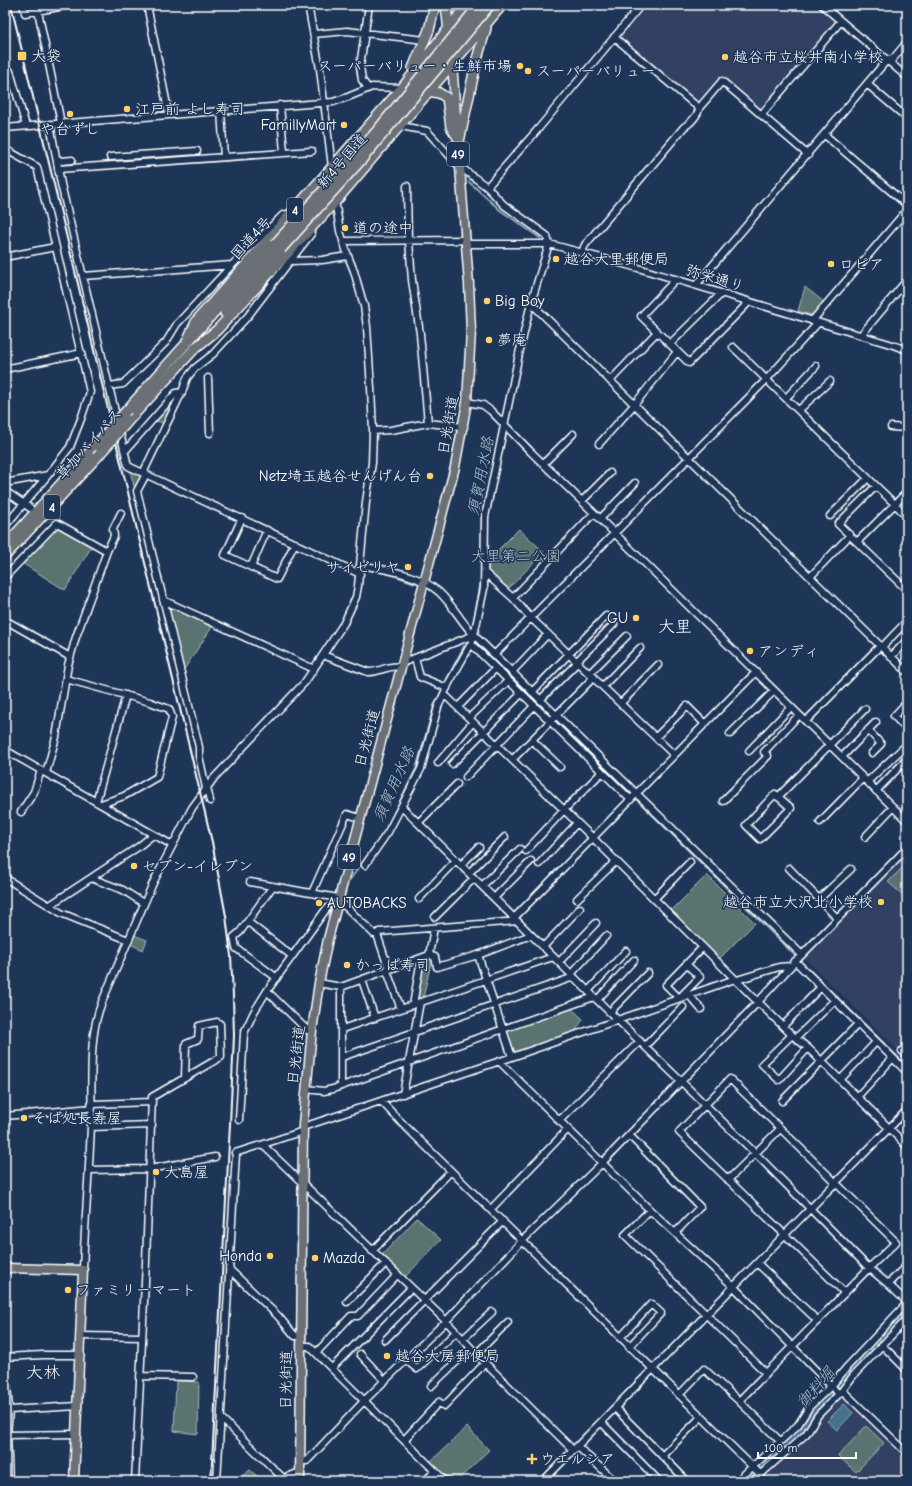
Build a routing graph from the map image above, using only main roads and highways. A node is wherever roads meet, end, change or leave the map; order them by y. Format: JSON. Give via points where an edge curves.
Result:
{"nodes":[{"id":1,"x":435,"y":5,"type":"edge"},
{"id":2,"x":446,"y":5,"type":"edge"},
{"id":3,"x":467,"y":5,"type":"edge"},
{"id":4,"x":479,"y":5,"type":"edge"},
{"id":5,"x":490,"y":5,"type":"edge"},
{"id":6,"x":502,"y":5,"type":"edge"},
{"id":7,"x":488,"y":23,"type":"junction"},
{"id":8,"x":449,"y":29,"type":"junction"},
{"id":9,"x":452,"y":63,"type":"junction"},
{"id":10,"x":404,"y":85,"type":"junction"},
{"id":11,"x":429,"y":91,"type":"junction"},
{"id":12,"x":457,"y":136,"type":"junction"},
{"id":13,"x":458,"y":146,"type":"junction"},
{"id":14,"x":278,"y":247,"type":"junction"},
{"id":15,"x":188,"y":341,"type":"junction"},
{"id":16,"x":194,"y":349,"type":"junction"},
{"id":17,"x":128,"y":415,"type":"junction"},
{"id":18,"x":5,"y":546,"type":"edge"},
{"id":19,"x":5,"y":556,"type":"edge"},
{"id":20,"x":5,"y":1268,"type":"edge"},
{"id":21,"x":74,"y":1481,"type":"edge"},
{"id":22,"x":300,"y":1481,"type":"edge"}],
"edges":[{"from":1,"to":10,"type":"highway","number":"4","via":[[425,40]]},
{"from":2,"to":8,"type":"highway","name":"日光街道"},
{"from":3,"to":8,"type":"highway","name":"国道4号"},
{"from":4,"to":14,"type":"highway","name":"新4号国道","number":"4","bridge":true},
{"from":5,"to":14,"type":"highway","name":"新4号国道","number":"4","bridge":true,"via":[[363,158]]},
{"from":6,"to":7,"type":"highway"},
{"from":7,"to":9,"type":"highway"},
{"from":7,"to":13,"type":"highway","via":[[479,51]]},
{"from":8,"to":9,"type":"highway","name":"日光街道"},
{"from":8,"to":10,"type":"highway","name":"国道4号","number":"4"},
{"from":9,"to":11,"type":"highway","number":"4"},
{"from":9,"to":12,"type":"main road","name":"日光街道","number":"49"},
{"from":10,"to":15,"type":"highway","name":"国道4号","number":"4","via":[[197,320]]},
{"from":11,"to":12,"type":"highway","via":[[446,98],[451,127]]},
{"from":11,"to":16,"type":"highway","number":"4","via":[[335,202],[217,330]]},
{"from":12,"to":13,"type":"main road","name":"日光街道","number":"49"},
{"from":13,"to":22,"type":"main road","name":"日光街道","number":"49","via":[[471,332],[468,402],[464,427],[337,901],[319,983],[312,1031],[303,1129]]},
{"from":14,"to":15,"type":"highway","name":"新4号国道","number":"4"},
{"from":14,"to":16,"type":"highway","name":"新4号国道","number":"4"},
{"from":15,"to":17,"type":"highway","name":"草加バイパス","number":"4"},
{"from":16,"to":17,"type":"highway","name":"草加バイパス","number":"4"},
{"from":17,"to":18,"type":"highway","name":"草加バイパス","number":"4","bridge":true,"via":[[95,446]]},
{"from":17,"to":19,"type":"highway","name":"草加バイパス","number":"4","bridge":true,"via":[[97,456]]},
{"from":20,"to":21,"type":"main road","via":[[83,1270]]}]}
